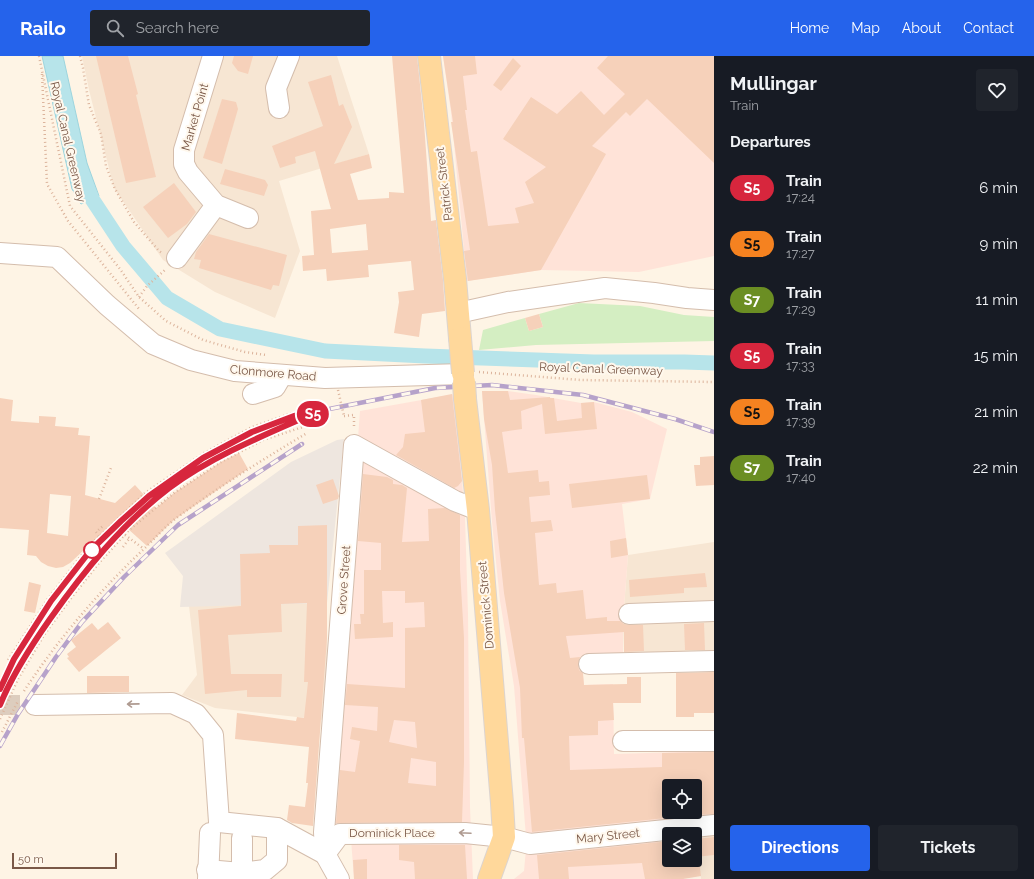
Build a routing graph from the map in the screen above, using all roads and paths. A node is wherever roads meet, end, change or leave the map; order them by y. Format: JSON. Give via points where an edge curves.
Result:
{"nodes":[{"id":1,"x":40,"y":56,"type":"edge"},
{"id":2,"x":80,"y":56,"type":"edge"},
{"id":3,"x":213,"y":56,"type":"edge"},
{"id":4,"x":429,"y":56,"type":"edge"},
{"id":5,"x":292,"y":57,"type":"edge"},
{"id":6,"x":42,"y":66,"type":"junction"},
{"id":7,"x":279,"y":108,"type":"dead end"},
{"id":8,"x":216,"y":205,"type":"junction"},
{"id":9,"x":248,"y":218,"type":"dead end"},
{"id":10,"x":0,"y":253,"type":"edge"},
{"id":11,"x":172,"y":263,"type":"junction"},
{"id":12,"x":139,"y":297,"type":"junction"},
{"id":13,"x":714,"y":300,"type":"edge"},
{"id":14,"x":142,"y":313,"type":"dead end"},
{"id":15,"x":458,"y":313,"type":"junction"},
{"id":16,"x":269,"y":356,"type":"dead end"},
{"id":17,"x":487,"y":373,"type":"dead end"},
{"id":18,"x":282,"y":375,"type":"junction"},
{"id":19,"x":464,"y":382,"type":"junction"},
{"id":20,"x":714,"y":382,"type":"edge"},
{"id":21,"x":338,"y":390,"type":"dead end"},
{"id":22,"x":253,"y":394,"type":"dead end"},
{"id":23,"x":292,"y":413,"type":"dead end"},
{"id":24,"x":354,"y":415,"type":"dead end"},
{"id":25,"x":303,"y":427,"type":"dead end"},
{"id":26,"x":307,"y":433,"type":"dead end"},
{"id":27,"x":111,"y":468,"type":"dead end"},
{"id":28,"x":99,"y":499,"type":"dead end"},
{"id":29,"x":478,"y":510,"type":"junction"},
{"id":30,"x":103,"y":526,"type":"dead end"},
{"id":31,"x":125,"y":535,"type":"junction"},
{"id":32,"x":99,"y":536,"type":"junction"},
{"id":33,"x":129,"y":539,"type":"junction"},
{"id":34,"x":123,"y":547,"type":"dead end"},
{"id":35,"x":144,"y":549,"type":"junction"},
{"id":36,"x":714,"y":611,"type":"edge"},
{"id":37,"x":629,"y":614,"type":"dead end"},
{"id":38,"x":8,"y":660,"type":"dead end"},
{"id":39,"x":714,"y":661,"type":"edge"},
{"id":40,"x":589,"y":664,"type":"dead end"},
{"id":41,"x":25,"y":700,"type":"junction"},
{"id":42,"x":0,"y":719,"type":"edge"},
{"id":43,"x":2,"y":732,"type":"dead end"},
{"id":44,"x":623,"y":741,"type":"dead end"},
{"id":45,"x":714,"y":741,"type":"edge"},
{"id":46,"x":714,"y":825,"type":"edge"},
{"id":47,"x":277,"y":828,"type":"junction"},
{"id":48,"x":210,"y":833,"type":"dead end"},
{"id":49,"x":504,"y":837,"type":"junction"},
{"id":50,"x":242,"y":838,"type":"dead end"},
{"id":51,"x":325,"y":854,"type":"junction"},
{"id":52,"x":208,"y":874,"type":"edge"},
{"id":53,"x":242,"y":876,"type":"edge"},
{"id":54,"x":339,"y":879,"type":"edge"},
{"id":55,"x":489,"y":879,"type":"edge"}],
"edges":[{"from":1,"to":6,"type":"path","name":"Royal Canal Greenway"},
{"from":2,"to":11,"type":"path","via":[[89,105],[101,134],[106,166],[115,189],[134,222]]},
{"from":3,"to":8,"type":"street","name":"Market Point","via":[[184,150],[184,164]]},
{"from":4,"to":15,"type":"main road","name":"Patrick Street"},
{"from":5,"to":7,"type":"street","via":[[276,88]]},
{"from":6,"to":12,"type":"path","name":"Royal Canal Greenway","via":[[70,206]]},
{"from":6,"to":14,"type":"path","via":[[47,184],[68,221]]},
{"from":8,"to":9,"type":"street","name":"Market Point"},
{"from":8,"to":11,"type":"street"},
{"from":10,"to":18,"type":"street","name":"Clonmore Road","via":[[57,257],[153,344],[191,360],[235,371]]},
{"from":11,"to":12,"type":"path"},
{"from":12,"to":16,"type":"path","name":"Royal Canal Greenway","via":[[166,321],[203,340]]},
{"from":13,"to":15,"type":"street","via":[[605,288],[508,302]]},
{"from":15,"to":19,"type":"main road","name":"Dominick Street","bridge":true},
{"from":17,"to":20,"type":"path","name":"Royal Canal Greenway","via":[[582,380]]},
{"from":18,"to":19,"type":"street","name":"Clonmore Road"},
{"from":18,"to":22,"type":"street","via":[[275,387]]},
{"from":19,"to":29,"type":"main road","name":"Dominick Street"},
{"from":21,"to":24,"type":"path","bridge":true,"via":[[344,416]]},
{"from":23,"to":32,"type":"path","via":[[252,427],[204,452],[145,493]]},
{"from":25,"to":31,"type":"path","via":[[263,440],[221,462],[174,493]]},
{"from":26,"to":35,"type":"path","via":[[256,463],[174,520]]},
{"from":27,"to":28,"type":"path"},
{"from":29,"to":49,"type":"main road","name":"Dominick Street"},
{"from":29,"to":51,"type":"street","name":"Grove Street","via":[[455,501],[354,445],[324,832]]},
{"from":30,"to":32,"type":"path","via":[[96,532]]},
{"from":31,"to":33,"type":"path"},
{"from":31,"to":42,"type":"path","via":[[99,563],[44,635],[18,679]]},
{"from":32,"to":38,"type":"path","via":[[76,560]]},
{"from":33,"to":34,"type":"path"},
{"from":33,"to":35,"type":"path"},
{"from":35,"to":41,"type":"path","via":[[77,618],[40,667]]},
{"from":36,"to":37,"type":"street"},
{"from":39,"to":40,"type":"street"},
{"from":41,"to":43,"type":"path"},
{"from":47,"to":41,"type":"street","one_way":true,"via":[[219,822],[213,735],[196,714],[172,703],[56,706]]},
{"from":44,"to":45,"type":"street"},
{"from":46,"to":49,"type":"street","name":"Mary Street","via":[[530,844]]},
{"from":47,"to":51,"type":"street"},
{"from":47,"to":53,"type":"street","via":[[277,860],[265,870]]},
{"from":48,"to":52,"type":"street"},
{"from":49,"to":51,"type":"street","name":"Dominick Place","one_way":true,"via":[[465,833],[340,834]]},
{"from":49,"to":55,"type":"main road"},
{"from":50,"to":53,"type":"street"},
{"from":51,"to":54,"type":"street"},
{"from":52,"to":53,"type":"street"}]}
